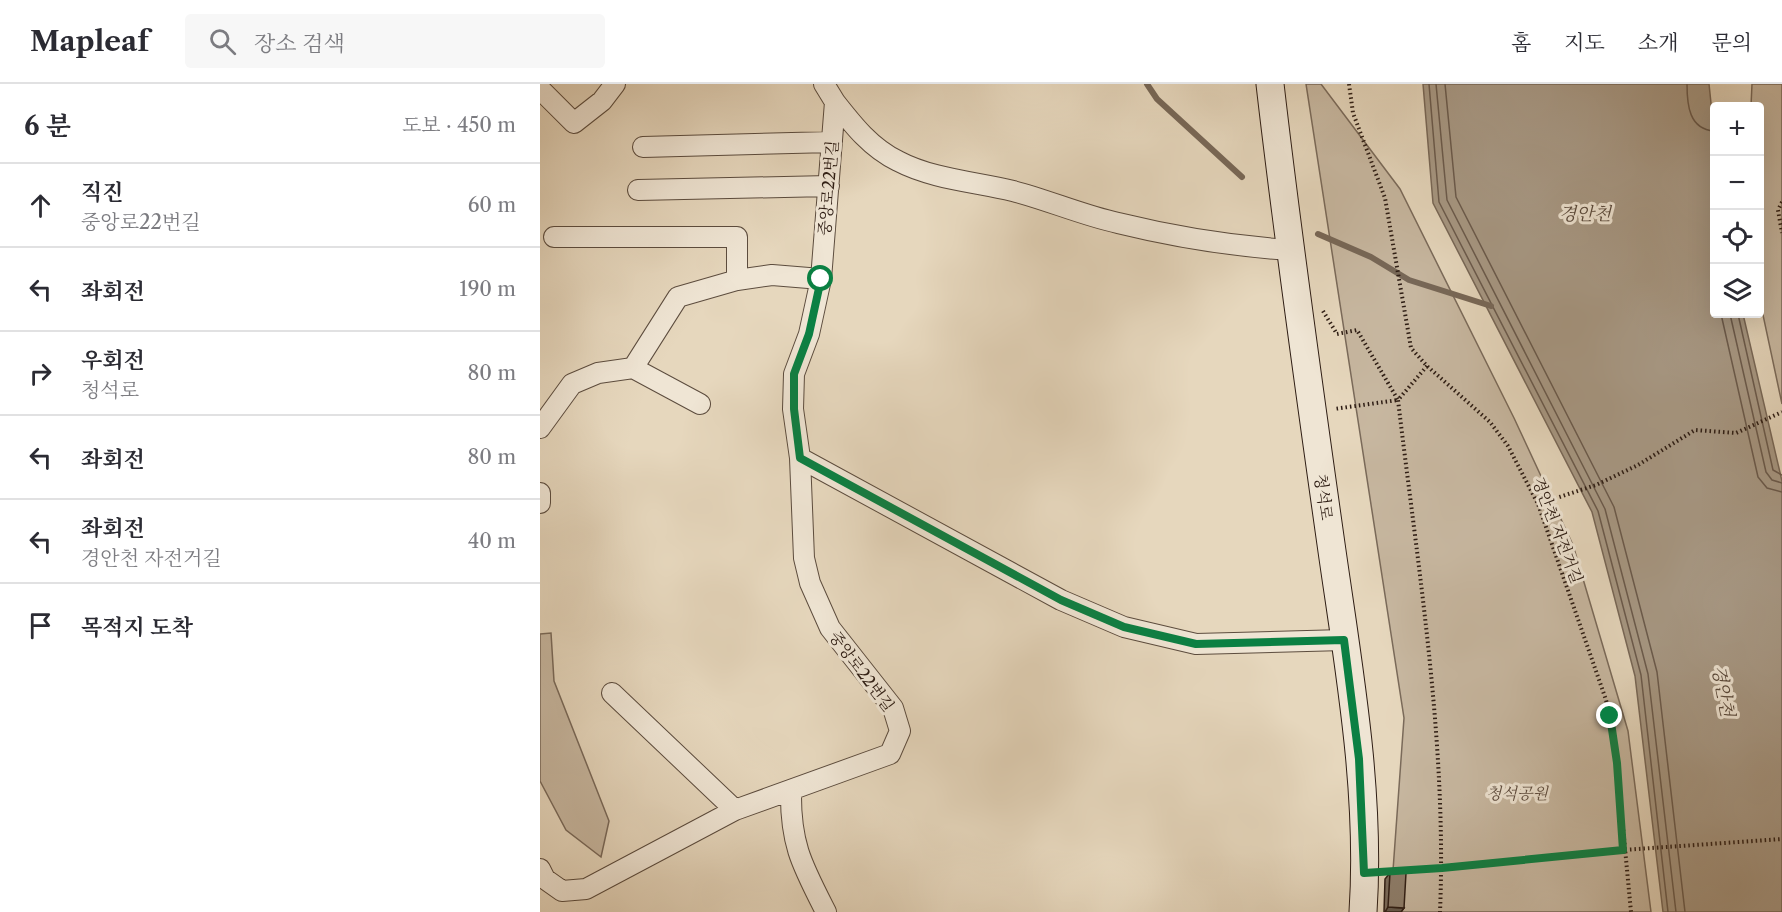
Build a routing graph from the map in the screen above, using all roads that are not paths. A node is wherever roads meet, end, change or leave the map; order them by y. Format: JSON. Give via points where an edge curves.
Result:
{"nodes":[{"id":1,"x":615,"y":84,"type":"edge"},
{"id":2,"x":824,"y":84,"type":"edge"},
{"id":3,"x":1270,"y":84,"type":"edge"},
{"id":4,"x":541,"y":86,"type":"edge"},
{"id":5,"x":835,"y":102,"type":"junction"},
{"id":6,"x":832,"y":142,"type":"junction"},
{"id":7,"x":643,"y":147,"type":"dead end"},
{"id":8,"x":829,"y":186,"type":"junction"},
{"id":9,"x":638,"y":190,"type":"dead end"},
{"id":10,"x":554,"y":237,"type":"dead end"},
{"id":11,"x":1290,"y":250,"type":"junction"},
{"id":12,"x":736,"y":279,"type":"junction"},
{"id":13,"x":821,"y":279,"type":"junction"},
{"id":14,"x":633,"y":368,"type":"junction"},
{"id":15,"x":700,"y":404,"type":"dead end"},
{"id":16,"x":540,"y":428,"type":"edge"},
{"id":17,"x":800,"y":458,"type":"junction"},
{"id":18,"x":540,"y":493,"type":"edge"},
{"id":19,"x":540,"y":503,"type":"edge"},
{"id":20,"x":1344,"y":640,"type":"junction"},
{"id":21,"x":612,"y":693,"type":"dead end"},
{"id":22,"x":791,"y":790,"type":"junction"},
{"id":23,"x":735,"y":810,"type":"junction"},
{"id":24,"x":540,"y":869,"type":"edge"},
{"id":25,"x":826,"y":912,"type":"edge"},
{"id":26,"x":1363,"y":912,"type":"edge"}],
"edges":[{"from":1,"to":4,"type":"street","via":[[602,101],[574,123]]},
{"from":2,"to":5,"type":"street"},
{"from":3,"to":11,"type":"street","name":"청석로"},
{"from":5,"to":6,"type":"street","name":"중앙로22번길"},
{"from":5,"to":11,"type":"street","via":[[855,129],[876,148],[920,170],[1016,192],[1116,223],[1200,241]]},
{"from":6,"to":7,"type":"street"},
{"from":6,"to":8,"type":"street","name":"중앙로22번길"},
{"from":8,"to":9,"type":"street"},
{"from":8,"to":13,"type":"street","name":"중앙로22번길"},
{"from":10,"to":12,"type":"street","via":[[737,237]]},
{"from":11,"to":20,"type":"street","name":"청석로"},
{"from":12,"to":13,"type":"street","via":[[772,274]]},
{"from":12,"to":14,"type":"street","via":[[678,297]]},
{"from":13,"to":17,"type":"street","name":"중앙로22번길","via":[[809,334],[794,374]]},
{"from":14,"to":15,"type":"street"},
{"from":14,"to":16,"type":"street","via":[[598,373],[572,384]]},
{"from":17,"to":20,"type":"street","via":[[1061,600],[1124,627],[1196,644]]},
{"from":17,"to":22,"type":"street","name":"중앙로22번길","via":[[804,558],[810,583],[830,628],[893,708],[900,731],[890,754]]},
{"from":18,"to":19,"type":"street"},
{"from":20,"to":26,"type":"street","name":"청석로","via":[[1359,759]]},
{"from":21,"to":23,"type":"street"},
{"from":22,"to":23,"type":"street","name":"중앙로22번길"},
{"from":22,"to":25,"type":"street","via":[[790,822],[800,861]]},
{"from":23,"to":24,"type":"street","name":"중앙로22번길","via":[[586,889],[562,891],[545,879]]}]}
